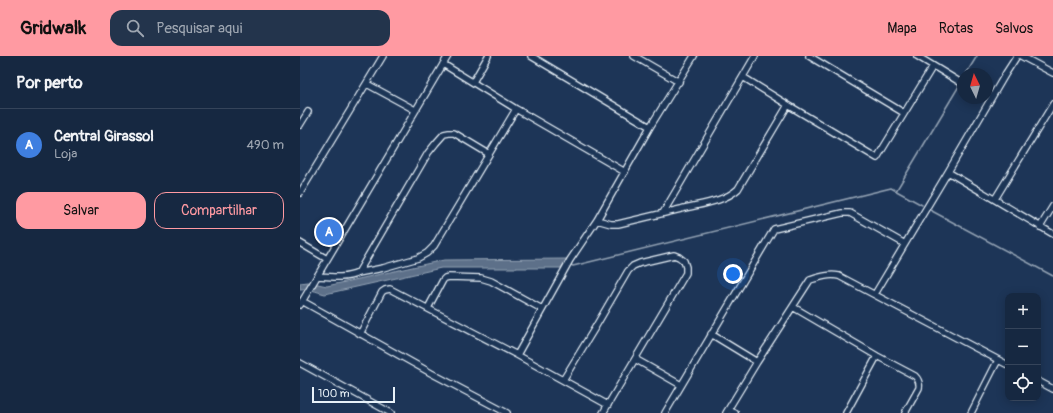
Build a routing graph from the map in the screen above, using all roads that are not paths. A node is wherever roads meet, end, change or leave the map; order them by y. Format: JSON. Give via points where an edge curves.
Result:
{"nodes":[{"id":1,"x":383,"y":56,"type":"edge"},
{"id":2,"x":448,"y":56,"type":"edge"},
{"id":3,"x":488,"y":56,"type":"edge"},
{"id":4,"x":531,"y":56,"type":"edge"},
{"id":5,"x":634,"y":56,"type":"edge"},
{"id":6,"x":694,"y":56,"type":"edge"},
{"id":7,"x":755,"y":56,"type":"edge"},
{"id":8,"x":809,"y":56,"type":"edge"},
{"id":9,"x":917,"y":56,"type":"edge"},
{"id":10,"x":1017,"y":56,"type":"edge"},
{"id":11,"x":1021,"y":56,"type":"edge"},
{"id":12,"x":443,"y":64,"type":"junction"},
{"id":13,"x":933,"y":66,"type":"junction"},
{"id":14,"x":1053,"y":73,"type":"edge"},
{"id":15,"x":743,"y":77,"type":"junction"},
{"id":16,"x":957,"y":81,"type":"edge"},
{"id":17,"x":473,"y":82,"type":"junction"},
{"id":18,"x":678,"y":82,"type":"junction"},
{"id":19,"x":367,"y":84,"type":"junction"},
{"id":20,"x":993,"y":91,"type":"edge"},
{"id":21,"x":985,"y":104,"type":"edge"},
{"id":22,"x":1053,"y":104,"type":"edge"},
{"id":23,"x":788,"y":105,"type":"junction"},
{"id":24,"x":516,"y":108,"type":"junction"},
{"id":25,"x":415,"y":110,"type":"junction"},
{"id":26,"x":308,"y":112,"type":"dead end"},
{"id":27,"x":904,"y":113,"type":"junction"},
{"id":28,"x":300,"y":125,"type":"edge"},
{"id":29,"x":650,"y":127,"type":"junction"},
{"id":30,"x":489,"y":154,"type":"junction"},
{"id":31,"x":624,"y":172,"type":"junction"},
{"id":32,"x":948,"y":172,"type":"junction"},
{"id":33,"x":300,"y":193,"type":"edge"},
{"id":34,"x":994,"y":199,"type":"junction"},
{"id":35,"x":1053,"y":206,"type":"edge"},
{"id":36,"x":663,"y":213,"type":"junction"},
{"id":37,"x":597,"y":220,"type":"junction"},
{"id":38,"x":1040,"y":227,"type":"junction"},
{"id":39,"x":1053,"y":234,"type":"edge"},
{"id":40,"x":300,"y":243,"type":"edge"},
{"id":41,"x":905,"y":244,"type":"junction"},
{"id":42,"x":327,"y":259,"type":"junction"},
{"id":43,"x":358,"y":273,"type":"junction"},
{"id":44,"x":317,"y":276,"type":"junction"},
{"id":45,"x":874,"y":294,"type":"junction"},
{"id":46,"x":301,"y":303,"type":"edge"},
{"id":47,"x":793,"y":307,"type":"junction"},
{"id":48,"x":428,"y":308,"type":"junction"},
{"id":49,"x":542,"y":309,"type":"junction"},
{"id":50,"x":360,"y":334,"type":"junction"},
{"id":51,"x":711,"y":334,"type":"junction"},
{"id":52,"x":517,"y":355,"type":"junction"},
{"id":53,"x":877,"y":356,"type":"junction"},
{"id":54,"x":635,"y":359,"type":"junction"},
{"id":55,"x":998,"y":360,"type":"junction"},
{"id":56,"x":757,"y":362,"type":"junction"},
{"id":57,"x":300,"y":363,"type":"edge"},
{"id":58,"x":1005,"y":364,"type":"edge"},
{"id":59,"x":564,"y":380,"type":"junction"},
{"id":60,"x":1041,"y":383,"type":"edge"},
{"id":61,"x":681,"y":385,"type":"junction"},
{"id":62,"x":1053,"y":389,"type":"edge"},
{"id":63,"x":608,"y":404,"type":"junction"},
{"id":64,"x":727,"y":411,"type":"edge"},
{"id":65,"x":391,"y":413,"type":"edge"},
{"id":66,"x":507,"y":413,"type":"edge"},
{"id":67,"x":603,"y":413,"type":"edge"},
{"id":68,"x":665,"y":413,"type":"edge"},
{"id":69,"x":735,"y":413,"type":"edge"},
{"id":70,"x":846,"y":413,"type":"edge"},
{"id":71,"x":905,"y":413,"type":"edge"},
{"id":72,"x":971,"y":413,"type":"edge"}],
"edges":[{"from":1,"to":19,"type":"street"},
{"from":2,"to":12,"type":"street"},
{"from":3,"to":17,"type":"street"},
{"from":4,"to":29,"type":"street"},
{"from":5,"to":18,"type":"street"},
{"from":6,"to":18,"type":"street"},
{"from":7,"to":15,"type":"street"},
{"from":8,"to":27,"type":"street"},
{"from":9,"to":13,"type":"street"},
{"from":10,"to":20,"type":"street"},
{"from":11,"to":14,"type":"street"},
{"from":12,"to":17,"type":"street"},
{"from":12,"to":25,"type":"street"},
{"from":13,"to":16,"type":"street"},
{"from":13,"to":27,"type":"street"},
{"from":15,"to":23,"type":"street"},
{"from":15,"to":36,"type":"street"},
{"from":17,"to":24,"type":"street"},
{"from":18,"to":29,"type":"street"},
{"from":19,"to":25,"type":"street"},
{"from":19,"to":33,"type":"street"},
{"from":21,"to":32,"type":"street"},
{"from":22,"to":34,"type":"street"},
{"from":23,"to":27,"type":"street","via":[[877,158]]},
{"from":23,"to":36,"type":"street","via":[[738,189],[717,200]]},
{"from":24,"to":30,"type":"street"},
{"from":24,"to":31,"type":"street"},
{"from":25,"to":42,"type":"street"},
{"from":26,"to":28,"type":"street"},
{"from":29,"to":31,"type":"street"},
{"from":30,"to":43,"type":"street","via":[[427,254]]},
{"from":30,"to":43,"type":"street","via":[[454,133],[444,134],[428,153]]},
{"from":31,"to":37,"type":"street"},
{"from":32,"to":34,"type":"street"},
{"from":32,"to":41,"type":"street"},
{"from":34,"to":38,"type":"street"},
{"from":35,"to":38,"type":"street"},
{"from":36,"to":37,"type":"street","via":[[618,224]]},
{"from":37,"to":49,"type":"street"},
{"from":38,"to":39,"type":"street"},
{"from":40,"to":42,"type":"street"},
{"from":41,"to":45,"type":"street"},
{"from":41,"to":51,"type":"street","via":[[850,213],[774,229]]},
{"from":42,"to":44,"type":"street"},
{"from":43,"to":44,"type":"street","via":[[352,276]]},
{"from":44,"to":46,"type":"street"},
{"from":45,"to":47,"type":"street","via":[[832,274],[810,280]]},
{"from":45,"to":55,"type":"street"},
{"from":46,"to":50,"type":"street"},
{"from":47,"to":53,"type":"street"},
{"from":47,"to":56,"type":"street"},
{"from":48,"to":49,"type":"street","via":[[443,280],[449,276],[491,281]]},
{"from":48,"to":50,"type":"street","via":[[388,289],[382,292]]},
{"from":48,"to":52,"type":"street"},
{"from":49,"to":52,"type":"street"},
{"from":50,"to":66,"type":"street"},
{"from":51,"to":56,"type":"street"},
{"from":51,"to":61,"type":"street"},
{"from":52,"to":59,"type":"street"},
{"from":53,"to":70,"type":"street"},
{"from":53,"to":71,"type":"street","via":[[917,378],[919,388]]},
{"from":54,"to":59,"type":"street","via":[[686,273],[684,260],[679,257],[674,255],[640,262],[628,271]]},
{"from":54,"to":61,"type":"street"},
{"from":54,"to":63,"type":"street"},
{"from":55,"to":58,"type":"street"},
{"from":55,"to":72,"type":"street"},
{"from":56,"to":64,"type":"street"},
{"from":57,"to":65,"type":"street"},
{"from":59,"to":63,"type":"street"},
{"from":60,"to":62,"type":"street"},
{"from":61,"to":68,"type":"street"},
{"from":63,"to":67,"type":"street"},
{"from":64,"to":69,"type":"street"}]}
